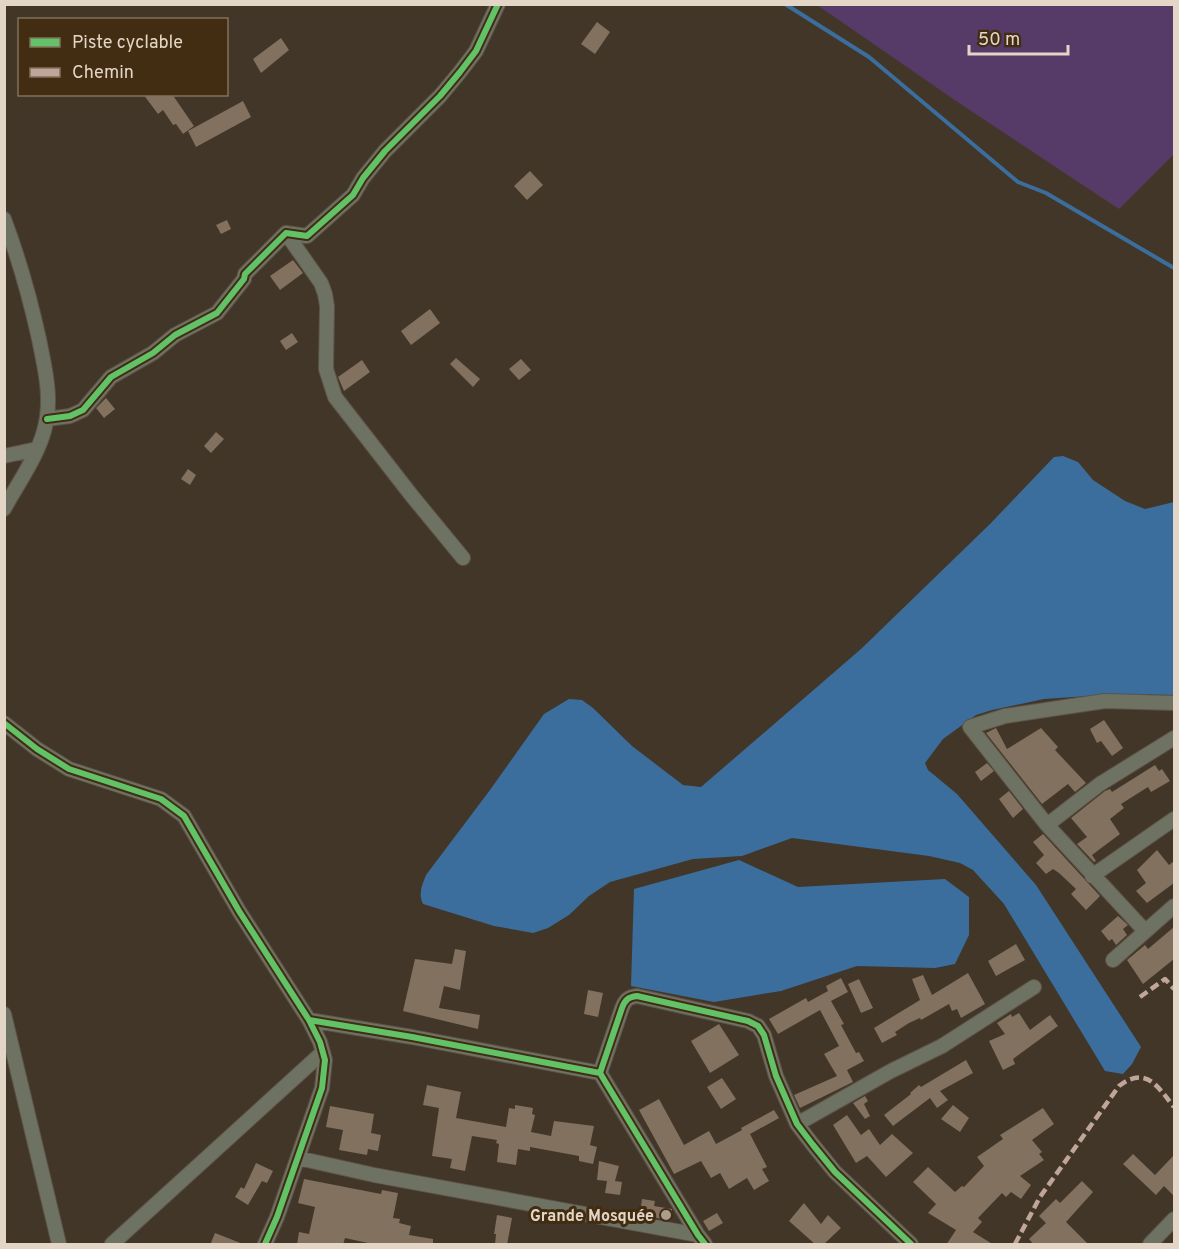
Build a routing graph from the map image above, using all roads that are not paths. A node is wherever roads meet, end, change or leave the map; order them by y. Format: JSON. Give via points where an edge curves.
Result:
{"nodes":[{"id":1,"x":498,"y":4,"type":"edge"},
{"id":2,"x":4,"y":219,"type":"edge"},
{"id":3,"x":286,"y":233,"type":"junction"},
{"id":4,"x":47,"y":418,"type":"junction"},
{"id":5,"x":37,"y":449,"type":"junction"},
{"id":6,"x":4,"y":456,"type":"edge"},
{"id":7,"x":4,"y":509,"type":"edge"},
{"id":8,"x":463,"y":558,"type":"dead end"},
{"id":9,"x":1174,"y":703,"type":"edge"},
{"id":10,"x":4,"y":723,"type":"edge"},
{"id":11,"x":1174,"y":738,"type":"edge"},
{"id":12,"x":1174,"y":819,"type":"edge"},
{"id":13,"x":1047,"y":825,"type":"junction"},
{"id":14,"x":1092,"y":876,"type":"junction"},
{"id":15,"x":1174,"y":906,"type":"edge"},
{"id":16,"x":1145,"y":931,"type":"junction"},
{"id":17,"x":1113,"y":960,"type":"dead end"},
{"id":18,"x":1034,"y":987,"type":"dead end"},
{"id":19,"x":4,"y":1014,"type":"edge"},
{"id":20,"x":309,"y":1020,"type":"junction"},
{"id":21,"x":323,"y":1052,"type":"junction"},
{"id":22,"x":600,"y":1073,"type":"junction"},
{"id":23,"x":797,"y":1124,"type":"junction"},
{"id":24,"x":298,"y":1158,"type":"junction"},
{"id":25,"x":1174,"y":1219,"type":"edge"},
{"id":26,"x":701,"y":1240,"type":"edge"},
{"id":27,"x":59,"y":1245,"type":"edge"},
{"id":28,"x":112,"y":1245,"type":"edge"},
{"id":29,"x":265,"y":1245,"type":"edge"},
{"id":30,"x":911,"y":1245,"type":"edge"},
{"id":31,"x":1150,"y":1245,"type":"edge"}],
"edges":[{"from":1,"to":3,"type":"street","via":[[476,51],[440,96],[385,152],[353,195],[308,236]]},
{"from":2,"to":4,"type":"street","via":[[28,290],[47,378]]},
{"from":3,"to":4,"type":"street","via":[[245,274],[217,312],[111,377],[83,410],[70,416]]},
{"from":3,"to":8,"type":"street","via":[[325,294],[326,369],[335,397]]},
{"from":4,"to":5,"type":"street"},
{"from":5,"to":6,"type":"street"},
{"from":5,"to":7,"type":"street"},
{"from":9,"to":13,"type":"street","via":[[1105,701],[1005,716],[970,726]]},
{"from":10,"to":20,"type":"street","via":[[28,744],[69,768],[161,799],[184,816]]},
{"from":11,"to":13,"type":"street","via":[[1100,784]]},
{"from":12,"to":14,"type":"street"},
{"from":13,"to":14,"type":"street"},
{"from":14,"to":16,"type":"street"},
{"from":15,"to":16,"type":"street"},
{"from":16,"to":17,"type":"street"},
{"from":18,"to":23,"type":"street","via":[[942,1046]]},
{"from":19,"to":27,"type":"street"},
{"from":20,"to":21,"type":"street"},
{"from":20,"to":22,"type":"street"},
{"from":21,"to":24,"type":"street","via":[[322,1088]]},
{"from":21,"to":28,"type":"street"},
{"from":22,"to":23,"type":"street","via":[[622,1008],[631,997],[748,1021],[764,1035],[776,1076]]},
{"from":22,"to":26,"type":"street"},
{"from":23,"to":30,"type":"street","via":[[835,1172]]},
{"from":24,"to":26,"type":"street"},
{"from":24,"to":29,"type":"street"},
{"from":25,"to":31,"type":"street"}]}
